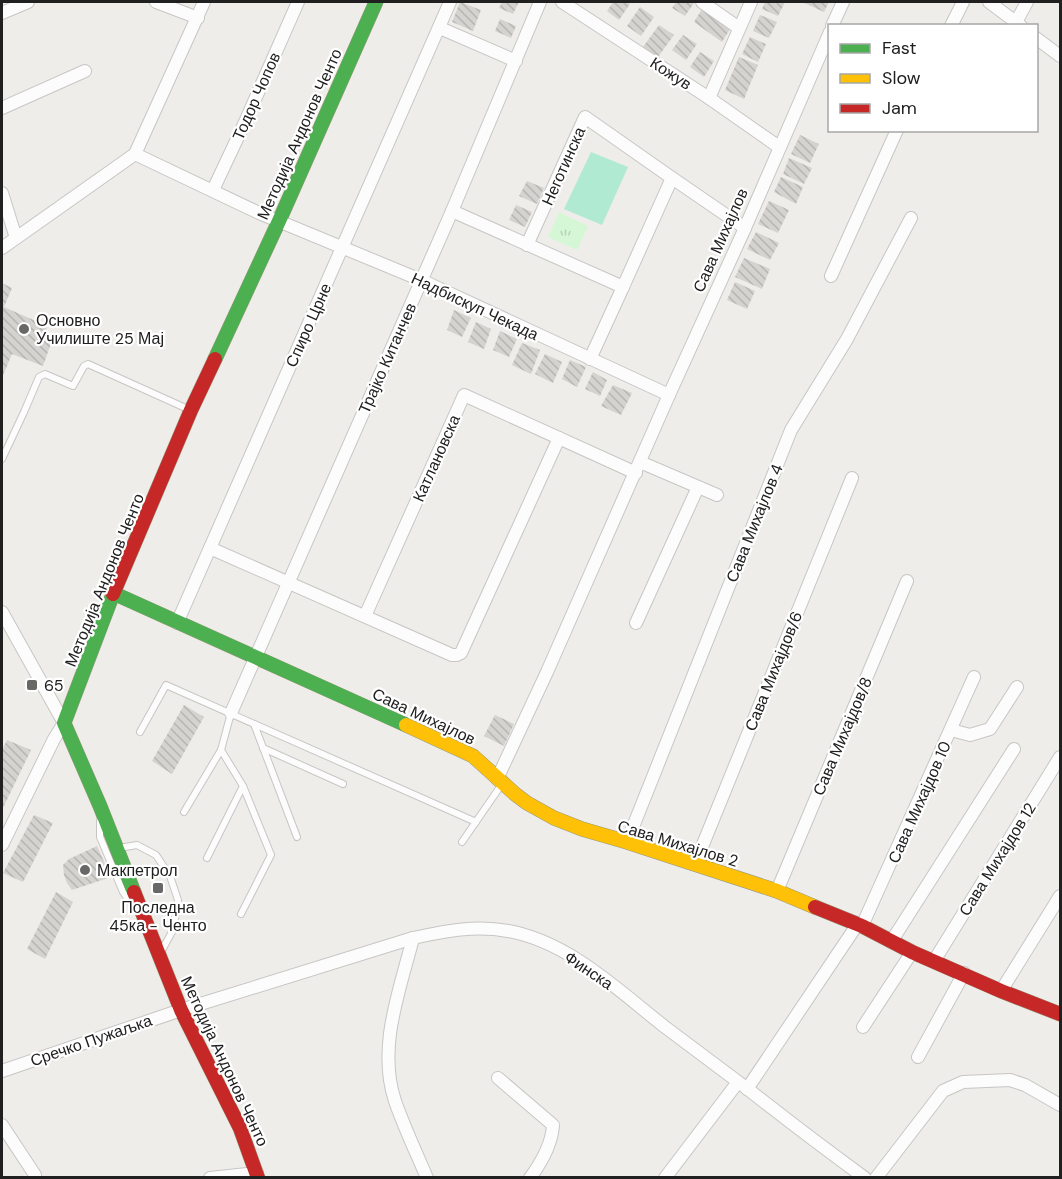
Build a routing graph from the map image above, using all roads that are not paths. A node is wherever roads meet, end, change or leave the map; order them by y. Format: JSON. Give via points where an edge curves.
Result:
{"nodes":[{"id":1,"x":28,"y":2,"type":"edge"},
{"id":2,"x":156,"y":2,"type":"edge"},
{"id":3,"x":204,"y":2,"type":"edge"},
{"id":4,"x":298,"y":2,"type":"edge"},
{"id":5,"x":376,"y":2,"type":"edge"},
{"id":6,"x":450,"y":2,"type":"edge"},
{"id":7,"x":540,"y":2,"type":"edge"},
{"id":8,"x":562,"y":2,"type":"edge"},
{"id":9,"x":702,"y":2,"type":"edge"},
{"id":10,"x":751,"y":2,"type":"edge"},
{"id":11,"x":843,"y":2,"type":"edge"},
{"id":12,"x":963,"y":2,"type":"edge"},
{"id":13,"x":989,"y":2,"type":"edge"},
{"id":14,"x":1027,"y":2,"type":"edge"},
{"id":15,"x":2,"y":13,"type":"edge"},
{"id":16,"x":198,"y":18,"type":"junction"},
{"id":17,"x":833,"y":24,"type":"edge"},
{"id":18,"x":952,"y":24,"type":"edge"},
{"id":19,"x":1019,"y":24,"type":"edge"},
{"id":20,"x":440,"y":28,"type":"junction"},
{"id":21,"x":740,"y":28,"type":"junction"},
{"id":22,"x":828,"y":37,"type":"edge"},
{"id":23,"x":1038,"y":40,"type":"edge"},
{"id":24,"x":1060,"y":56,"type":"edge"},
{"id":25,"x":516,"y":61,"type":"junction"},
{"id":26,"x":85,"y":71,"type":"dead end"},
{"id":27,"x":709,"y":98,"type":"junction"},
{"id":28,"x":2,"y":108,"type":"edge"},
{"id":29,"x":896,"y":132,"type":"edge"},
{"id":30,"x":779,"y":147,"type":"junction"},
{"id":31,"x":135,"y":154,"type":"junction"},
{"id":32,"x":672,"y":178,"type":"junction"},
{"id":33,"x":213,"y":190,"type":"junction"},
{"id":34,"x":2,"y":193,"type":"edge"},
{"id":35,"x":452,"y":211,"type":"junction"},
{"id":36,"x":911,"y":218,"type":"dead end"},
{"id":37,"x":279,"y":221,"type":"junction"},
{"id":38,"x":745,"y":228,"type":"junction"},
{"id":39,"x":16,"y":238,"type":"junction"},
{"id":40,"x":528,"y":245,"type":"junction"},
{"id":41,"x":342,"y":247,"type":"junction"},
{"id":42,"x":2,"y":248,"type":"edge"},
{"id":43,"x":831,"y":276,"type":"dead end"},
{"id":44,"x":421,"y":280,"type":"junction"},
{"id":45,"x":623,"y":287,"type":"junction"},
{"id":46,"x":590,"y":359,"type":"junction"},
{"id":47,"x":669,"y":395,"type":"junction"},
{"id":48,"x":191,"y":410,"type":"junction"},
{"id":49,"x":560,"y":438,"type":"junction"},
{"id":50,"x":2,"y":459,"type":"edge"},
{"id":51,"x":638,"y":467,"type":"junction"},
{"id":52,"x":852,"y":478,"type":"dead end"},
{"id":53,"x":698,"y":487,"type":"junction"},
{"id":54,"x":717,"y":495,"type":"dead end"},
{"id":55,"x":210,"y":548,"type":"junction"},
{"id":56,"x":907,"y":581,"type":"dead end"},
{"id":57,"x":289,"y":584,"type":"junction"},
{"id":58,"x":113,"y":593,"type":"junction"},
{"id":59,"x":2,"y":612,"type":"edge"},
{"id":60,"x":366,"y":616,"type":"junction"},
{"id":61,"x":177,"y":623,"type":"junction"},
{"id":62,"x":636,"y":623,"type":"dead end"},
{"id":63,"x":255,"y":657,"type":"junction"},
{"id":64,"x":974,"y":677,"type":"dead end"},
{"id":65,"x":1017,"y":687,"type":"dead end"},
{"id":66,"x":231,"y":713,"type":"junction"},
{"id":67,"x":64,"y":723,"type":"junction"},
{"id":68,"x":254,"y":724,"type":"junction"},
{"id":69,"x":951,"y":730,"type":"junction"},
{"id":70,"x":140,"y":732,"type":"dead end"},
{"id":71,"x":263,"y":748,"type":"junction"},
{"id":72,"x":1014,"y":749,"type":"dead end"},
{"id":73,"x":221,"y":750,"type":"junction"},
{"id":74,"x":1060,"y":757,"type":"edge"},
{"id":75,"x":499,"y":781,"type":"junction"},
{"id":76,"x":343,"y":784,"type":"dead end"},
{"id":77,"x":243,"y":786,"type":"junction"},
{"id":78,"x":100,"y":806,"type":"junction"},
{"id":79,"x":184,"y":812,"type":"dead end"},
{"id":80,"x":476,"y":822,"type":"junction"},
{"id":81,"x":297,"y":837,"type":"dead end"},
{"id":82,"x":462,"y":842,"type":"dead end"},
{"id":83,"x":627,"y":842,"type":"junction"},
{"id":84,"x":2,"y":845,"type":"edge"},
{"id":85,"x":117,"y":848,"type":"junction"},
{"id":86,"x":207,"y":858,"type":"dead end"},
{"id":87,"x":695,"y":864,"type":"junction"},
{"id":88,"x":777,"y":891,"type":"junction"},
{"id":89,"x":1060,"y":896,"type":"edge"},
{"id":90,"x":241,"y":914,"type":"dead end"},
{"id":91,"x":146,"y":924,"type":"junction"},
{"id":92,"x":859,"y":926,"type":"junction"},
{"id":93,"x":413,"y":938,"type":"junction"},
{"id":94,"x":891,"y":942,"type":"junction"},
{"id":95,"x":912,"y":952,"type":"junction"},
{"id":96,"x":159,"y":955,"type":"junction"},
{"id":97,"x":934,"y":961,"type":"junction"},
{"id":98,"x":964,"y":973,"type":"junction"},
{"id":99,"x":1001,"y":991,"type":"junction"},
{"id":100,"x":181,"y":1010,"type":"junction"},
{"id":101,"x":1060,"y":1014,"type":"edge"},
{"id":102,"x":863,"y":1028,"type":"dead end"},
{"id":103,"x":918,"y":1057,"type":"dead end"},
{"id":104,"x":2,"y":1071,"type":"edge"},
{"id":105,"x":498,"y":1078,"type":"dead end"},
{"id":106,"x":743,"y":1085,"type":"junction"},
{"id":107,"x":1060,"y":1105,"type":"edge"},
{"id":108,"x":2,"y":1125,"type":"edge"},
{"id":109,"x":258,"y":1175,"type":"edge"},
{"id":110,"x":34,"y":1178,"type":"edge"},
{"id":111,"x":210,"y":1178,"type":"edge"},
{"id":112,"x":427,"y":1178,"type":"edge"},
{"id":113,"x":530,"y":1178,"type":"edge"},
{"id":114,"x":665,"y":1178,"type":"edge"},
{"id":115,"x":865,"y":1178,"type":"edge"},
{"id":116,"x":876,"y":1178,"type":"edge"}],
"edges":[{"from":1,"to":15,"type":"street"},
{"from":2,"to":16,"type":"street"},
{"from":3,"to":16,"type":"street"},
{"from":4,"to":33,"type":"street","name":"Тодор Чопов"},
{"from":5,"to":37,"type":"main road","name":"Методија Андонов Ченто"},
{"from":6,"to":20,"type":"street","name":"Спиро Црне"},
{"from":7,"to":25,"type":"street","name":"Трајко Китанчев"},
{"from":8,"to":27,"type":"street","name":"Кожув"},
{"from":9,"to":21,"type":"street"},
{"from":10,"to":21,"type":"street"},
{"from":11,"to":17,"type":"street"},
{"from":12,"to":18,"type":"street"},
{"from":13,"to":19,"type":"street"},
{"from":14,"to":19,"type":"street"},
{"from":16,"to":31,"type":"street"},
{"from":20,"to":25,"type":"street"},
{"from":20,"to":41,"type":"street","name":"Спиро Црне"},
{"from":21,"to":27,"type":"street"},
{"from":22,"to":30,"type":"street","name":"Сава Михајлов"},
{"from":23,"to":24,"type":"street"},
{"from":25,"to":35,"type":"street","name":"Трајко Китанчев"},
{"from":26,"to":28,"type":"street"},
{"from":27,"to":30,"type":"street","name":"Кожув"},
{"from":29,"to":43,"type":"street"},
{"from":30,"to":38,"type":"street","name":"Сава Михајлов"},
{"from":31,"to":33,"type":"street","name":"Надбискуп Чекада"},
{"from":31,"to":39,"type":"street"},
{"from":32,"to":38,"type":"street","name":"Неготинска"},
{"from":32,"to":40,"type":"street","name":"Неготинска","via":[[585,117]]},
{"from":32,"to":45,"type":"street"},
{"from":33,"to":37,"type":"street","name":"Надбискуп Чекада"},
{"from":34,"to":39,"type":"street"},
{"from":35,"to":40,"type":"street"},
{"from":35,"to":44,"type":"street","name":"Трајко Китанчев"},
{"from":36,"to":83,"type":"street","name":"Сава Михајлов 4","via":[[847,339],[791,430]]},
{"from":37,"to":41,"type":"street","name":"Надбискуп Чекада"},
{"from":37,"to":48,"type":"main road","name":"Методија Андонов Ченто"},
{"from":38,"to":47,"type":"street","name":"Сава Михајлов"},
{"from":39,"to":42,"type":"street"},
{"from":40,"to":45,"type":"street"},
{"from":41,"to":44,"type":"street","name":"Надбискуп Чекада"},
{"from":41,"to":55,"type":"street","name":"Спиро Црне"},
{"from":44,"to":46,"type":"street","name":"Надбискуп Чекада"},
{"from":44,"to":57,"type":"street","name":"Трајко Китанчев"},
{"from":45,"to":46,"type":"street"},
{"from":46,"to":47,"type":"street","name":"Надбискуп Чекада"},
{"from":47,"to":51,"type":"street","name":"Сава Михајлов"},
{"from":48,"to":50,"type":"lane","via":[[88,364],[73,386],[45,374],[39,377]]},
{"from":48,"to":58,"type":"main road","name":"Методија Андонов Ченто"},
{"from":49,"to":51,"type":"street","name":"Катлановска"},
{"from":49,"to":60,"type":"street","via":[[462,653],[452,655]]},
{"from":49,"to":60,"type":"street","name":"Катлановска","via":[[464,395]]},
{"from":51,"to":53,"type":"street"},
{"from":51,"to":75,"type":"street","name":"Сава Михајлов"},
{"from":52,"to":87,"type":"street","name":"Сава Михајдов/6"},
{"from":53,"to":54,"type":"street"},
{"from":53,"to":62,"type":"street"},
{"from":55,"to":57,"type":"street"},
{"from":55,"to":61,"type":"street","name":"Спиро Црне"},
{"from":56,"to":88,"type":"street","name":"Сава Михајдов/8"},
{"from":57,"to":60,"type":"street"},
{"from":57,"to":63,"type":"street","name":"Трајко Китанчев"},
{"from":58,"to":61,"type":"main road","name":"Сава Михајлов"},
{"from":58,"to":67,"type":"main road","name":"Методија Андонов Ченто"},
{"from":59,"to":67,"type":"street"},
{"from":61,"to":63,"type":"main road","name":"Сава Михајлов"},
{"from":63,"to":66,"type":"street","name":"Трајко Китанчев"},
{"from":63,"to":75,"type":"main road","name":"Сава Михајлов","via":[[473,756]]},
{"from":64,"to":69,"type":"street","name":"Сава Михајдов 10"},
{"from":65,"to":69,"type":"street","via":[[990,729],[970,735]]},
{"from":66,"to":68,"type":"lane"},
{"from":66,"to":70,"type":"lane","via":[[166,685]]},
{"from":66,"to":73,"type":"lane"},
{"from":67,"to":78,"type":"main road","name":"Методија Андонов Ченто"},
{"from":67,"to":84,"type":"street"},
{"from":68,"to":71,"type":"lane"},
{"from":68,"to":80,"type":"lane"},
{"from":69,"to":92,"type":"street","name":"Сава Михајдов 10"},
{"from":71,"to":76,"type":"lane"},
{"from":71,"to":81,"type":"lane"},
{"from":72,"to":94,"type":"street"},
{"from":73,"to":77,"type":"lane"},
{"from":73,"to":79,"type":"lane"},
{"from":74,"to":97,"type":"street","name":"Сава Михајдов 12"},
{"from":75,"to":80,"type":"lane"},
{"from":75,"to":83,"type":"main road","name":"Сава Михајлов 2","via":[[563,822]]},
{"from":77,"to":86,"type":"lane"},
{"from":77,"to":90,"type":"lane","via":[[272,855]]},
{"from":78,"to":85,"type":"main road","name":"Методија Андонов Ченто"},
{"from":78,"to":91,"type":"lane","via":[[100,837],[123,892]]},
{"from":80,"to":82,"type":"lane"},
{"from":83,"to":87,"type":"main road","name":"Сава Михајлов 2"},
{"from":85,"to":91,"type":"main road","name":"Методија Андонов Ченто"},
{"from":85,"to":96,"type":"lane","via":[[137,845],[156,855],[170,876],[178,900],[173,930]]},
{"from":87,"to":88,"type":"main road","name":"Сава Михајлов 2"},
{"from":88,"to":92,"type":"main road","name":"Сава Михајлов 2"},
{"from":89,"to":99,"type":"street"},
{"from":91,"to":96,"type":"main road","name":"Методија Андонов Ченто"},
{"from":92,"to":94,"type":"main road","name":"Сава Михајлов 2"},
{"from":92,"to":106,"type":"street"},
{"from":93,"to":100,"type":"street","name":"Финска"},
{"from":93,"to":106,"type":"street","name":"Финска","via":[[473,928],[508,931],[537,940],[586,966]]},
{"from":93,"to":112,"type":"street","via":[[389,1032],[388,1064],[394,1099]]},
{"from":94,"to":95,"type":"main road","name":"Сава Михајлов 2"},
{"from":95,"to":97,"type":"main road","name":"Сава Михајлов 2"},
{"from":95,"to":102,"type":"street"},
{"from":96,"to":100,"type":"main road","name":"Методија Андонов Ченто"},
{"from":97,"to":98,"type":"main road","name":"Сава Михајлов 2"},
{"from":98,"to":99,"type":"main road","name":"Сава Михајлов 2"},
{"from":98,"to":103,"type":"street"},
{"from":99,"to":101,"type":"main road","name":"Сава Михајлов 2"},
{"from":100,"to":104,"type":"street","name":"Сречко Пужаљка"},
{"from":100,"to":109,"type":"main road","name":"Методија Андонов Ченто","via":[[240,1128]]},
{"from":105,"to":113,"type":"street","via":[[553,1125],[548,1146]]},
{"from":106,"to":114,"type":"street"},
{"from":106,"to":115,"type":"street","name":"Финска"},
{"from":107,"to":116,"type":"street","via":[[1010,1080],[963,1082],[943,1091]]},
{"from":108,"to":110,"type":"street"},
{"from":109,"to":111,"type":"street","name":"Методија Андонов Ченто"}]}
